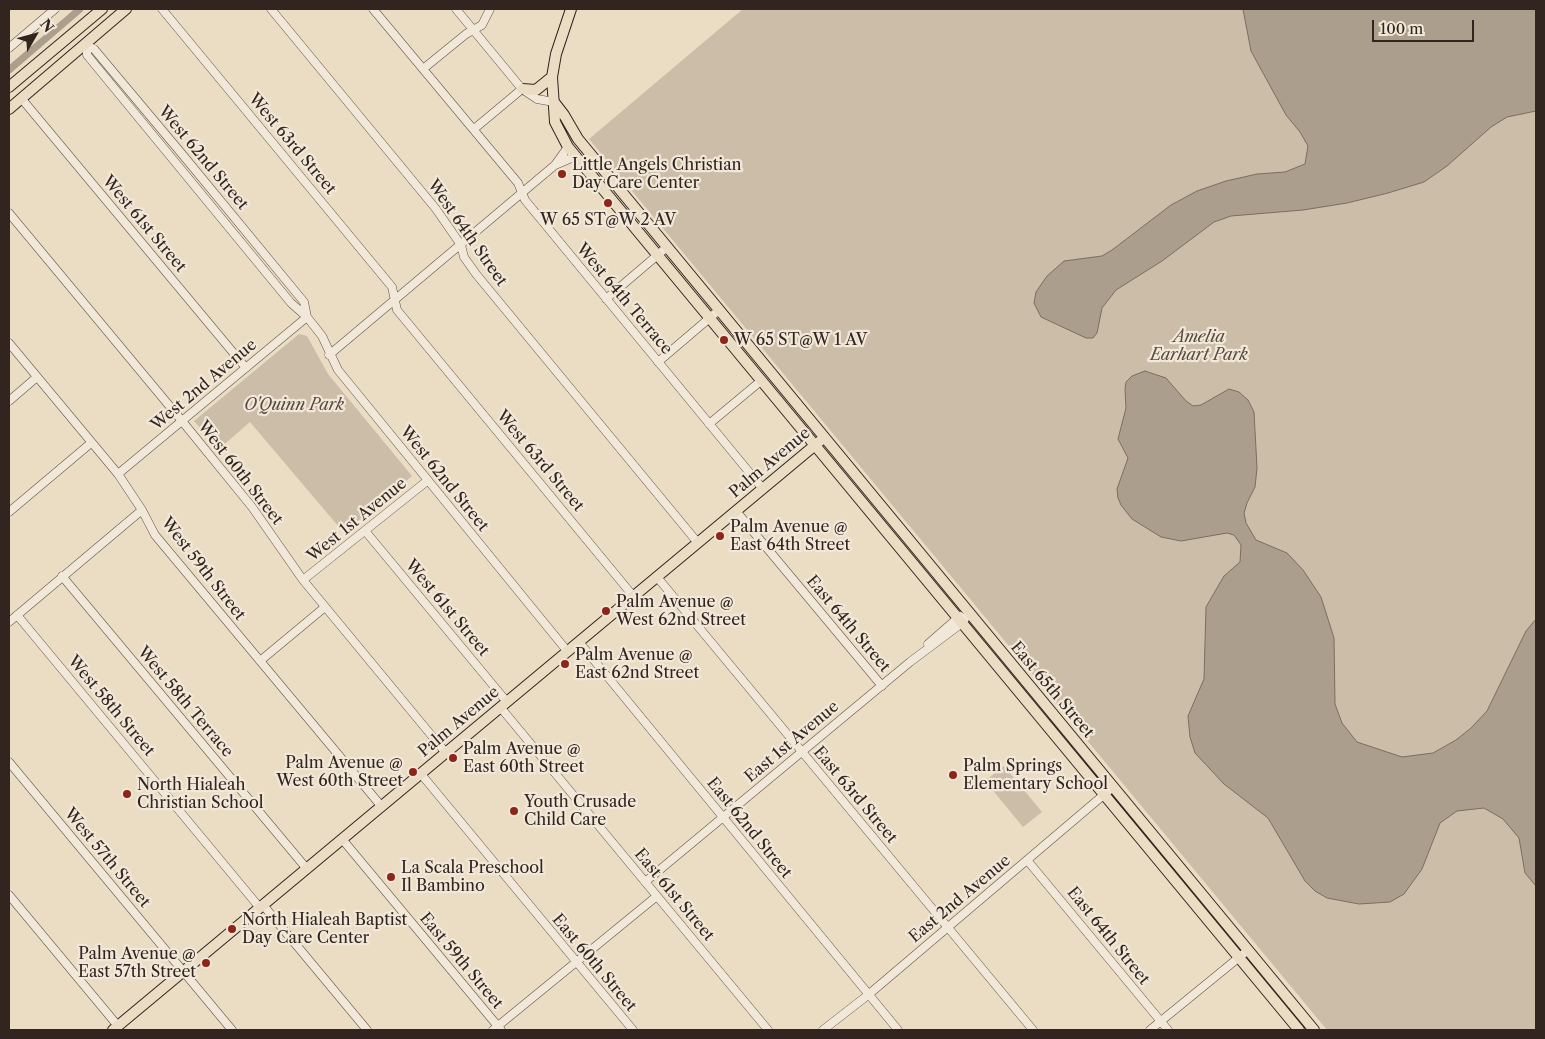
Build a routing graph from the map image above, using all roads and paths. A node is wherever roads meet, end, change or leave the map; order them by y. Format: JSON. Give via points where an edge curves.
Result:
{"nodes":[{"id":1,"x":55,"y":9,"type":"edge"},
{"id":2,"x":102,"y":9,"type":"edge"},
{"id":3,"x":126,"y":9,"type":"edge"},
{"id":4,"x":162,"y":9,"type":"edge"},
{"id":5,"x":271,"y":9,"type":"edge"},
{"id":6,"x":374,"y":9,"type":"edge"},
{"id":7,"x":456,"y":9,"type":"edge"},
{"id":8,"x":490,"y":9,"type":"edge"},
{"id":9,"x":571,"y":9,"type":"edge"},
{"id":10,"x":474,"y":30,"type":"junction"},
{"id":11,"x":86,"y":46,"type":"junction"},
{"id":12,"x":9,"y":48,"type":"edge"},
{"id":13,"x":423,"y":69,"type":"junction"},
{"id":14,"x":552,"y":77,"type":"junction"},
{"id":15,"x":9,"y":87,"type":"edge"},
{"id":16,"x":522,"y":89,"type":"junction"},
{"id":17,"x":21,"y":98,"type":"junction"},
{"id":18,"x":554,"y":102,"type":"junction"},
{"id":19,"x":9,"y":108,"type":"edge"},
{"id":20,"x":474,"y":129,"type":"junction"},
{"id":21,"x":568,"y":147,"type":"junction"},
{"id":22,"x":576,"y":156,"type":"junction"},
{"id":23,"x":556,"y":165,"type":"junction"},
{"id":24,"x":522,"y":192,"type":"junction"},
{"id":25,"x":9,"y":213,"type":"edge"},
{"id":26,"x":461,"y":245,"type":"junction"},
{"id":27,"x":667,"y":247,"type":"junction"},
{"id":28,"x":658,"y":254,"type":"junction"},
{"id":29,"x":606,"y":299,"type":"junction"},
{"id":30,"x":395,"y":300,"type":"junction"},
{"id":31,"x":719,"y":310,"type":"junction"},
{"id":32,"x":307,"y":317,"type":"junction"},
{"id":33,"x":710,"y":317,"type":"junction"},
{"id":34,"x":9,"y":343,"type":"edge"},
{"id":35,"x":329,"y":355,"type":"junction"},
{"id":36,"x":658,"y":362,"type":"junction"},
{"id":37,"x":246,"y":368,"type":"junction"},
{"id":38,"x":37,"y":378,"type":"junction"},
{"id":39,"x":762,"y":380,"type":"junction"},
{"id":40,"x":9,"y":401,"type":"edge"},
{"id":41,"x":182,"y":421,"type":"junction"},
{"id":42,"x":709,"y":424,"type":"junction"},
{"id":43,"x":824,"y":438,"type":"junction"},
{"id":44,"x":91,"y":442,"type":"junction"},
{"id":45,"x":815,"y":445,"type":"junction"},
{"id":46,"x":118,"y":474,"type":"junction"},
{"id":47,"x":427,"y":481,"type":"junction"},
{"id":48,"x":763,"y":489,"type":"junction"},
{"id":49,"x":142,"y":510,"type":"junction"},
{"id":50,"x":736,"y":511,"type":"junction"},
{"id":51,"x":9,"y":512,"type":"edge"},
{"id":52,"x":366,"y":532,"type":"junction"},
{"id":53,"x":698,"y":543,"type":"junction"},
{"id":54,"x":62,"y":576,"type":"junction"},
{"id":55,"x":657,"y":577,"type":"junction"},
{"id":56,"x":303,"y":580,"type":"junction"},
{"id":57,"x":634,"y":597,"type":"junction"},
{"id":58,"x":325,"y":607,"type":"junction"},
{"id":59,"x":969,"y":613,"type":"junction"},
{"id":60,"x":17,"y":615,"type":"junction"},
{"id":61,"x":960,"y":620,"type":"junction"},
{"id":62,"x":9,"y":622,"type":"edge"},
{"id":63,"x":579,"y":642,"type":"junction"},
{"id":64,"x":568,"y":652,"type":"junction"},
{"id":65,"x":260,"y":661,"type":"junction"},
{"id":66,"x":882,"y":686,"type":"junction"},
{"id":67,"x":504,"y":705,"type":"junction"},
{"id":68,"x":802,"y":752,"type":"junction"},
{"id":69,"x":446,"y":753,"type":"junction"},
{"id":70,"x":9,"y":762,"type":"edge"},
{"id":71,"x":421,"y":774,"type":"junction"},
{"id":72,"x":1113,"y":787,"type":"junction"},
{"id":73,"x":1104,"y":795,"type":"junction"},
{"id":74,"x":382,"y":807,"type":"junction"},
{"id":75,"x":723,"y":817,"type":"junction"},
{"id":76,"x":342,"y":839,"type":"junction"},
{"id":77,"x":1027,"y":860,"type":"junction"},
{"id":78,"x":306,"y":869,"type":"junction"},
{"id":79,"x":645,"y":882,"type":"junction"},
{"id":80,"x":9,"y":895,"type":"edge"},
{"id":81,"x":657,"y":896,"type":"junction"},
{"id":82,"x":262,"y":907,"type":"junction"},
{"id":83,"x":948,"y":927,"type":"junction"},
{"id":84,"x":1248,"y":950,"type":"junction"},
{"id":85,"x":1239,"y":958,"type":"junction"},
{"id":86,"x":575,"y":962,"type":"junction"},
{"id":87,"x":184,"y":972,"type":"junction"},
{"id":88,"x":868,"y":995,"type":"junction"},
{"id":89,"x":1161,"y":1022,"type":"junction"},
{"id":90,"x":116,"y":1028,"type":"edge"},
{"id":91,"x":497,"y":1029,"type":"edge"},
{"id":92,"x":232,"y":1030,"type":"edge"},
{"id":93,"x":366,"y":1030,"type":"edge"},
{"id":94,"x":633,"y":1030,"type":"edge"},
{"id":95,"x":768,"y":1030,"type":"edge"},
{"id":96,"x":823,"y":1030,"type":"edge"},
{"id":97,"x":898,"y":1030,"type":"edge"},
{"id":98,"x":1033,"y":1030,"type":"edge"},
{"id":99,"x":1150,"y":1030,"type":"edge"},
{"id":100,"x":1168,"y":1030,"type":"edge"},
{"id":101,"x":1299,"y":1030,"type":"edge"},
{"id":102,"x":1314,"y":1030,"type":"edge"}],
"edges":[{"from":1,"to":12,"type":"street"},
{"from":2,"to":15,"type":"main road"},
{"from":3,"to":11,"type":"main road"},
{"from":4,"to":30,"type":"street","name":"West 63rd Street","via":[[392,287]]},
{"from":5,"to":26,"type":"street","name":"West 64th Street","via":[[436,209]]},
{"from":6,"to":13,"type":"street","name":"West 64th Terrace"},
{"from":7,"to":10,"type":"street"},
{"from":8,"to":10,"type":"street","via":[[482,25]]},
{"from":9,"to":14,"type":"main road","name":"East 65th Street"},
{"from":10,"to":13,"type":"street"},
{"from":10,"to":16,"type":"street"},
{"from":11,"to":17,"type":"main road"},
{"from":11,"to":32,"type":"street","name":"West 62nd Street","via":[[87,56],[291,303]]},
{"from":13,"to":20,"type":"street","name":"West 64th Terrace"},
{"from":14,"to":16,"type":"main road","via":[[536,90]]},
{"from":14,"to":18,"type":"main road","name":"East 65th Street"},
{"from":16,"to":18,"type":"street","via":[[537,99]]},
{"from":16,"to":20,"type":"street"},
{"from":17,"to":19,"type":"main road"},
{"from":17,"to":37,"type":"street","name":"West 61st Street"},
{"from":18,"to":21,"type":"main road","name":"East 65th Street","via":[[555,122]]},
{"from":18,"to":27,"type":"main road","name":"East 65th Street","via":[[578,139]]},
{"from":20,"to":24,"type":"street","name":"West 64th Terrace"},
{"from":21,"to":22,"type":"main road","name":"East 65th Street"},
{"from":21,"to":23,"type":"street"},
{"from":22,"to":23,"type":"street"},
{"from":22,"to":28,"type":"main road","name":"East 65th Street"},
{"from":23,"to":24,"type":"street"},
{"from":24,"to":26,"type":"street"},
{"from":24,"to":29,"type":"street","name":"West 64th Terrace","via":[[525,200]]},
{"from":25,"to":41,"type":"street","name":"West 60th Street"},
{"from":26,"to":30,"type":"street"},
{"from":26,"to":53,"type":"street","name":"West 64th Street","via":[[464,257],[476,274]]},
{"from":27,"to":28,"type":"street"},
{"from":27,"to":31,"type":"main road","name":"East 65th Street"},
{"from":28,"to":29,"type":"street"},
{"from":28,"to":33,"type":"main road","name":"East 65th Street"},
{"from":29,"to":36,"type":"street","name":"West 64th Terrace"},
{"from":30,"to":35,"type":"street"},
{"from":30,"to":57,"type":"street","name":"West 63rd Street","via":[[397,310]]},
{"from":31,"to":33,"type":"street"},
{"from":31,"to":43,"type":"main road","name":"East 65th Street"},
{"from":32,"to":35,"type":"street","name":"West 62nd Street","via":[[322,336]]},
{"from":32,"to":37,"type":"street","name":"West 2nd Avenue"},
{"from":33,"to":36,"type":"street"},
{"from":33,"to":39,"type":"main road","name":"East 65th Street"},
{"from":34,"to":38,"type":"street","name":"West 59th Street"},
{"from":35,"to":47,"type":"street","name":"West 62nd Street"},
{"from":36,"to":42,"type":"street","name":"West 64th Terrace"},
{"from":37,"to":41,"type":"street","name":"West 2nd Avenue"},
{"from":38,"to":40,"type":"street"},
{"from":38,"to":44,"type":"street","name":"West 59th Street"},
{"from":39,"to":42,"type":"street"},
{"from":39,"to":45,"type":"main road","name":"East 65th Street"},
{"from":41,"to":46,"type":"street","name":"West 2nd Avenue"},
{"from":41,"to":56,"type":"street","name":"West 60th Street","via":[[252,508]]},
{"from":42,"to":48,"type":"street","name":"West 64th Terrace"},
{"from":43,"to":45,"type":"main road","name":"Palm Avenue"},
{"from":43,"to":59,"type":"main road","name":"East 65th Street"},
{"from":44,"to":46,"type":"street","name":"West 59th Street"},
{"from":44,"to":51,"type":"street"},
{"from":45,"to":48,"type":"main road","name":"Palm Avenue"},
{"from":45,"to":61,"type":"main road","name":"East 65th Street"},
{"from":46,"to":49,"type":"street","name":"West 59th Street"},
{"from":47,"to":52,"type":"street","name":"West 1st Avenue"},
{"from":47,"to":64,"type":"street","name":"West 62nd Street"},
{"from":48,"to":50,"type":"main road","name":"Palm Avenue"},
{"from":49,"to":54,"type":"street"},
{"from":49,"to":65,"type":"street","name":"West 59th Street","via":[[155,534]]},
{"from":50,"to":53,"type":"main road","name":"Palm Avenue"},
{"from":50,"to":66,"type":"street","name":"East 64th Street"},
{"from":52,"to":56,"type":"street","name":"West 1st Avenue"},
{"from":52,"to":67,"type":"street","name":"West 61st Street"},
{"from":53,"to":55,"type":"main road","name":"Palm Avenue"},
{"from":54,"to":60,"type":"street"},
{"from":54,"to":78,"type":"street","name":"West 58th Terrace"},
{"from":55,"to":57,"type":"main road","name":"Palm Avenue"},
{"from":55,"to":68,"type":"street","name":"East 63rd Street"},
{"from":56,"to":58,"type":"street","name":"West 60th Street"},
{"from":57,"to":63,"type":"main road","name":"Palm Avenue"},
{"from":58,"to":65,"type":"street"},
{"from":58,"to":69,"type":"street","name":"West 60th Street"},
{"from":59,"to":61,"type":"street","name":"East 1st Avenue"},
{"from":59,"to":72,"type":"main road","name":"East 65th Street"},
{"from":60,"to":62,"type":"street"},
{"from":60,"to":82,"type":"street","name":"West 58th Street"},
{"from":61,"to":66,"type":"street","name":"East 1st Avenue"},
{"from":61,"to":73,"type":"main road","name":"East 65th Street"},
{"from":63,"to":64,"type":"main road","name":"Palm Avenue"},
{"from":63,"to":75,"type":"street","name":"East 62nd Street"},
{"from":64,"to":67,"type":"main road","name":"Palm Avenue"},
{"from":65,"to":74,"type":"street","name":"West 59th Street"},
{"from":66,"to":68,"type":"street","name":"East 1st Avenue"},
{"from":67,"to":69,"type":"main road","name":"Palm Avenue"},
{"from":67,"to":79,"type":"street","name":"East 61st Street"},
{"from":68,"to":75,"type":"street","name":"East 1st Avenue"},
{"from":68,"to":83,"type":"street","name":"East 63rd Street"},
{"from":69,"to":71,"type":"main road","name":"Palm Avenue"},
{"from":70,"to":87,"type":"street","name":"West 57th Street"},
{"from":71,"to":74,"type":"main road","name":"Palm Avenue"},
{"from":71,"to":86,"type":"street","name":"East 60th Street"},
{"from":72,"to":73,"type":"street","name":"East 2nd Avenue"},
{"from":72,"to":84,"type":"main road","name":"East 65th Street"},
{"from":73,"to":77,"type":"street","name":"East 2nd Avenue"},
{"from":73,"to":85,"type":"main road","name":"East 65th Street"},
{"from":74,"to":76,"type":"main road","name":"Palm Avenue"},
{"from":75,"to":79,"type":"street","name":"East 1st Avenue"},
{"from":75,"to":88,"type":"street","name":"East 62nd Street"},
{"from":76,"to":78,"type":"main road","name":"Palm Avenue"},
{"from":76,"to":91,"type":"street","name":"East 59th Street"},
{"from":77,"to":83,"type":"street","name":"East 2nd Avenue"},
{"from":77,"to":89,"type":"street","name":"East 64th Street"},
{"from":78,"to":82,"type":"main road","name":"Palm Avenue"},
{"from":79,"to":81,"type":"street","name":"East 61st Street"},
{"from":80,"to":90,"type":"street"},
{"from":81,"to":86,"type":"street"},
{"from":81,"to":95,"type":"street","name":"East 61st Street"},
{"from":82,"to":87,"type":"main road","name":"Palm Avenue"},
{"from":82,"to":93,"type":"street","name":"West 58th Street"},
{"from":83,"to":88,"type":"street","name":"East 2nd Avenue"},
{"from":83,"to":98,"type":"street","name":"East 63rd Street"},
{"from":84,"to":85,"type":"street"},
{"from":84,"to":102,"type":"main road","name":"East 65th Street"},
{"from":85,"to":89,"type":"street"},
{"from":85,"to":101,"type":"main road","name":"East 65th Street"},
{"from":86,"to":91,"type":"street"},
{"from":86,"to":94,"type":"street","name":"East 60th Street"},
{"from":87,"to":90,"type":"main road","name":"Palm Avenue"},
{"from":87,"to":92,"type":"street","name":"West 57th Street"},
{"from":88,"to":96,"type":"street","name":"East 2nd Avenue"},
{"from":88,"to":97,"type":"street","name":"East 62nd Street"},
{"from":89,"to":99,"type":"street"},
{"from":89,"to":100,"type":"street","name":"East 64th Street"}]}
